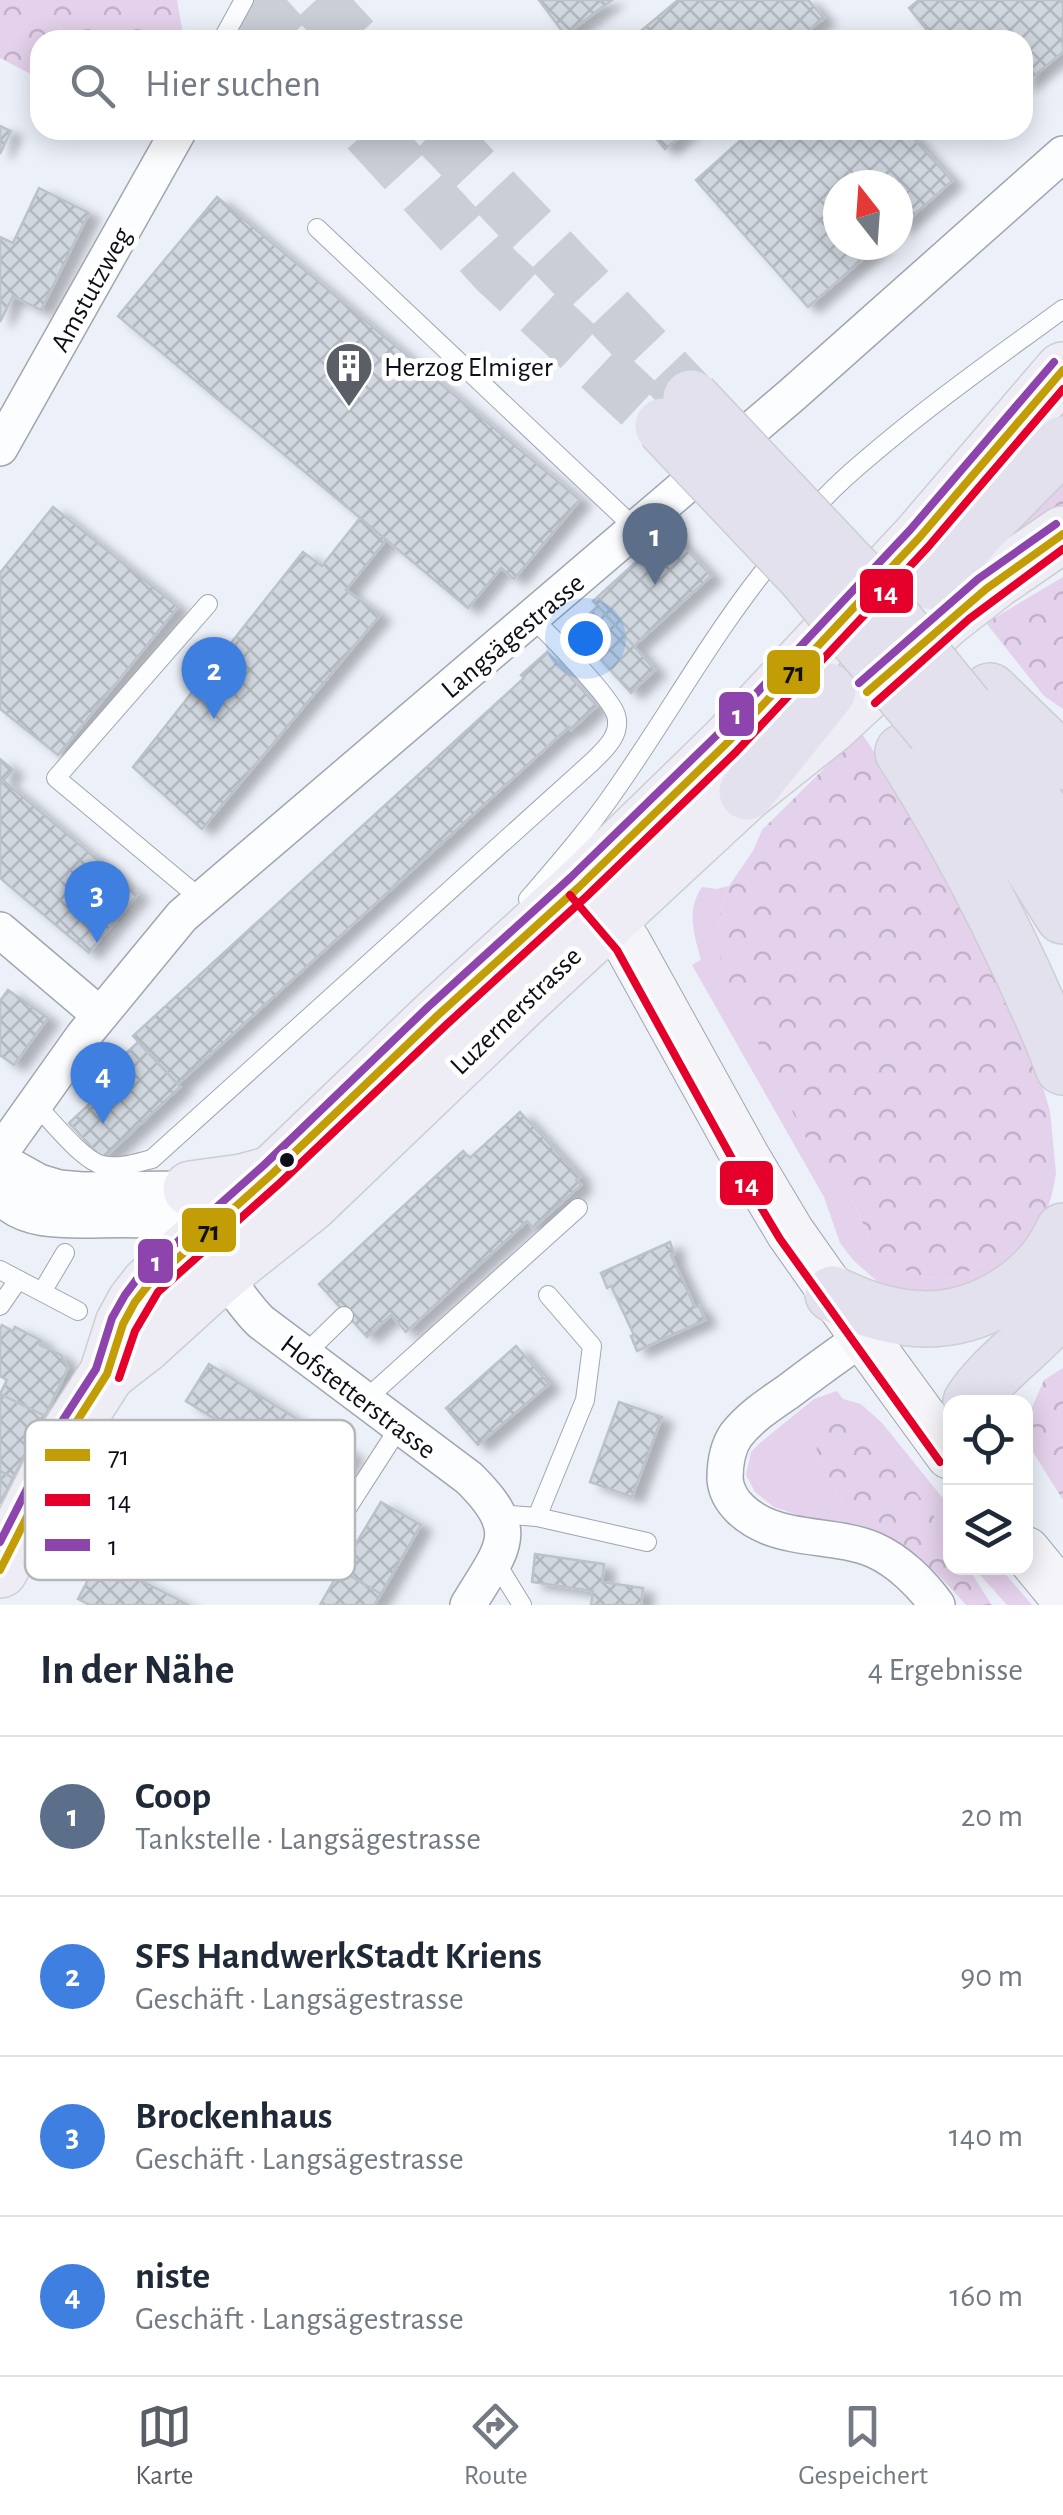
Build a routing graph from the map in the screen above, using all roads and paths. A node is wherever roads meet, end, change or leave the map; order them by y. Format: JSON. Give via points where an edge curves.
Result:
{"nodes":[{"id":1,"x":244,"y":0,"type":"edge"},
{"id":2,"x":228,"y":30,"type":"edge"},
{"id":3,"x":173,"y":140,"type":"edge"},
{"id":4,"x":1063,"y":154,"type":"edge"},
{"id":5,"x":317,"y":228,"type":"dead end"},
{"id":6,"x":1063,"y":309,"type":"edge"},
{"id":7,"x":1063,"y":370,"type":"edge"},
{"id":8,"x":1063,"y":444,"type":"edge"},
{"id":9,"x":0,"y":448,"type":"edge"},
{"id":10,"x":1063,"y":534,"type":"edge"},
{"id":11,"x":645,"y":538,"type":"junction"},
{"id":12,"x":932,"y":582,"type":"dead end"},
{"id":13,"x":208,"y":604,"type":"dead end"},
{"id":14,"x":532,"y":618,"type":"junction"},
{"id":15,"x":828,"y":692,"type":"dead end"},
{"id":16,"x":948,"y":721,"type":"junction"},
{"id":17,"x":1063,"y":762,"type":"edge"},
{"id":18,"x":746,"y":792,"type":"junction"},
{"id":19,"x":1063,"y":843,"type":"edge"},
{"id":20,"x":201,"y":899,"type":"junction"},
{"id":21,"x":594,"y":904,"type":"junction"},
{"id":22,"x":1063,"y":916,"type":"edge"},
{"id":23,"x":4,"y":942,"type":"edge"},
{"id":24,"x":100,"y":1015,"type":"junction"},
{"id":25,"x":437,"y":1016,"type":"junction"},
{"id":26,"x":1063,"y":1067,"type":"edge"},
{"id":27,"x":35,"y":1104,"type":"junction"},
{"id":28,"x":0,"y":1153,"type":"edge"},
{"id":29,"x":0,"y":1168,"type":"edge"},
{"id":30,"x":0,"y":1195,"type":"edge"},
{"id":31,"x":578,"y":1208,"type":"dead end"},
{"id":32,"x":1063,"y":1231,"type":"edge"},
{"id":33,"x":207,"y":1232,"type":"junction"},
{"id":34,"x":65,"y":1253,"type":"dead end"},
{"id":35,"x":0,"y":1270,"type":"edge"},
{"id":36,"x":18,"y":1280,"type":"junction"},
{"id":37,"x":1063,"y":1289,"type":"edge"},
{"id":38,"x":42,"y":1292,"type":"junction"},
{"id":39,"x":833,"y":1294,"type":"junction"},
{"id":40,"x":548,"y":1295,"type":"dead end"},
{"id":41,"x":1063,"y":1302,"type":"edge"},
{"id":42,"x":0,"y":1306,"type":"edge"},
{"id":43,"x":78,"y":1311,"type":"dead end"},
{"id":44,"x":344,"y":1316,"type":"dead end"},
{"id":45,"x":864,"y":1338,"type":"junction"},
{"id":46,"x":305,"y":1354,"type":"junction"},
{"id":47,"x":976,"y":1395,"type":"edge"},
{"id":48,"x":365,"y":1400,"type":"junction"},
{"id":49,"x":78,"y":1420,"type":"edge"},
{"id":50,"x":400,"y":1426,"type":"junction"},
{"id":51,"x":943,"y":1445,"type":"edge"},
{"id":52,"x":355,"y":1496,"type":"edge"},
{"id":53,"x":499,"y":1514,"type":"junction"},
{"id":54,"x":537,"y":1517,"type":"junction"},
{"id":55,"x":25,"y":1521,"type":"edge"},
{"id":56,"x":647,"y":1542,"type":"dead end"},
{"id":57,"x":1033,"y":1560,"type":"edge"},
{"id":58,"x":495,"y":1561,"type":"junction"},
{"id":59,"x":0,"y":1570,"type":"edge"},
{"id":60,"x":1063,"y":1596,"type":"edge"},
{"id":61,"x":468,"y":1605,"type":"edge"},
{"id":62,"x":522,"y":1605,"type":"edge"},
{"id":63,"x":937,"y":1605,"type":"edge"}],
"edges":[{"from":1,"to":2,"type":"lane"},
{"from":3,"to":9,"type":"street","name":"Amstutzweg"},
{"from":4,"to":11,"type":"street","name":"Langsägestrasse","via":[[793,394]]},
{"from":5,"to":11,"type":"lane"},
{"from":6,"to":25,"type":"lane","via":[[942,396],[822,500],[760,575],[607,802]]},
{"from":7,"to":21,"type":"main road","name":"Luzernerstrasse","via":[[919,538],[727,743]]},
{"from":8,"to":12,"type":"highway"},
{"from":10,"to":18,"type":"main road","name":"Luzernerstrasse","via":[[946,619],[830,726]]},
{"from":11,"to":14,"type":"street","name":"Langsägestrasse"},
{"from":13,"to":20,"type":"lane","via":[[56,778]]},
{"from":14,"to":20,"type":"street","name":"Langsägestrasse"},
{"from":14,"to":27,"type":"lane","via":[[616,714],[612,742],[592,762],[152,1160],[99,1165]]},
{"from":15,"to":18,"type":"highway"},
{"from":16,"to":16,"type":"highway","bridge":true,"via":[[856,682],[804,575],[677,412],[950,654]]},
{"from":16,"to":17,"type":"highway"},
{"from":16,"to":19,"type":"highway","via":[[986,731]]},
{"from":16,"to":22,"type":"highway"},
{"from":16,"to":26,"type":"highway","via":[[955,837]]},
{"from":18,"to":21,"type":"main road","name":"Luzernerstrasse"},
{"from":20,"to":24,"type":"street","name":"Langsägestrasse"},
{"from":21,"to":25,"type":"main road","name":"Luzernerstrasse"},
{"from":21,"to":33,"type":"main road","name":"Luzernerstrasse","via":[[310,1204]]},
{"from":21,"to":39,"type":"main road","via":[[628,943],[746,1158]]},
{"from":23,"to":24,"type":"street"},
{"from":24,"to":27,"type":"street","name":"Langsägestrasse"},
{"from":25,"to":33,"type":"main road","name":"Luzernerstrasse","via":[[272,1174],[242,1182]]},
{"from":27,"to":28,"type":"street","name":"Langsägestrasse"},
{"from":29,"to":33,"type":"street"},
{"from":30,"to":33,"type":"street","via":[[38,1218],[151,1221]]},
{"from":31,"to":48,"type":"lane"},
{"from":32,"to":39,"type":"highway","via":[[1024,1282],[1004,1298],[956,1317],[894,1316]]},
{"from":33,"to":46,"type":"street","name":"Hofstetterstrasse","via":[[250,1312]]},
{"from":33,"to":49,"type":"main road","name":"Luzernerstrasse","via":[[145,1344],[107,1374]]},
{"from":34,"to":38,"type":"lane"},
{"from":35,"to":36,"type":"lane"},
{"from":36,"to":38,"type":"lane"},
{"from":36,"to":42,"type":"lane"},
{"from":37,"to":45,"type":"highway","via":[[983,1342],[926,1351]]},
{"from":38,"to":43,"type":"lane"},
{"from":39,"to":45,"type":"main road"},
{"from":40,"to":54,"type":"lane","via":[[592,1346],[585,1400]]},
{"from":41,"to":47,"type":"highway"},
{"from":44,"to":46,"type":"lane"},
{"from":45,"to":51,"type":"main road"},
{"from":45,"to":63,"type":"street","via":[[758,1413],[734,1438],[726,1488],[740,1509],[772,1528],[874,1550],[898,1564]]},
{"from":46,"to":48,"type":"street","name":"Hofstetterstrasse"},
{"from":48,"to":50,"type":"street","name":"Hofstetterstrasse"},
{"from":50,"to":52,"type":"lane"},
{"from":50,"to":53,"type":"street","name":"Hofstetterstrasse","via":[[469,1478]]},
{"from":53,"to":54,"type":"lane"},
{"from":53,"to":58,"type":"street","via":[[505,1534]]},
{"from":54,"to":56,"type":"lane"},
{"from":55,"to":59,"type":"main road","name":"Luzernerstrasse"},
{"from":57,"to":60,"type":"main road"},
{"from":58,"to":61,"type":"street"},
{"from":58,"to":62,"type":"lane"}]}
